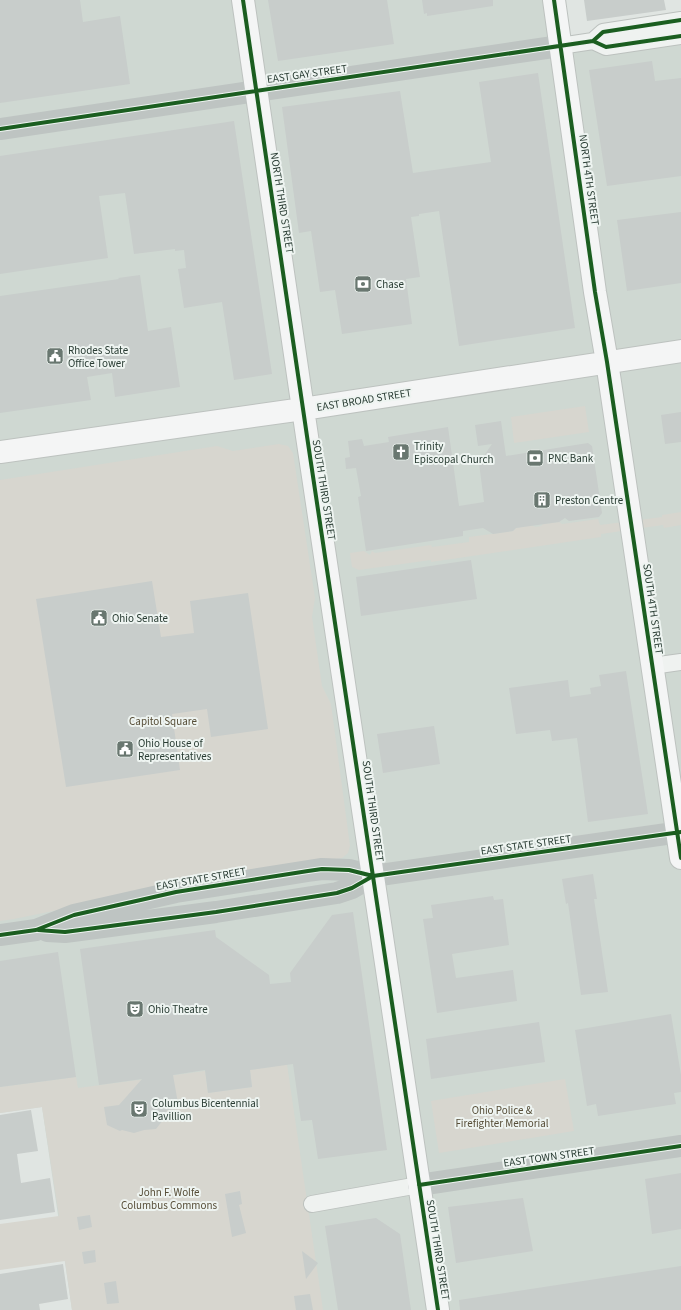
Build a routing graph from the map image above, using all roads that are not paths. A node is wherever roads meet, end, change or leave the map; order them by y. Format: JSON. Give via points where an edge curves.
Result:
{"nodes":[{"id":1,"x":243,"y":0,"type":"edge"},
{"id":2,"x":554,"y":0,"type":"edge"},
{"id":3,"x":681,"y":20,"type":"edge"},
{"id":4,"x":681,"y":36,"type":"edge"},
{"id":5,"x":593,"y":41,"type":"junction"},
{"id":6,"x":560,"y":46,"type":"junction"},
{"id":7,"x":256,"y":91,"type":"junction"},
{"id":8,"x":0,"y":129,"type":"edge"},
{"id":9,"x":681,"y":351,"type":"edge"},
{"id":10,"x":607,"y":362,"type":"junction"},
{"id":11,"x":303,"y":409,"type":"junction"},
{"id":12,"x":0,"y":452,"type":"edge"},
{"id":13,"x":681,"y":662,"type":"edge"},
{"id":14,"x":652,"y":666,"type":"junction"},
{"id":15,"x":679,"y":832,"type":"edge"},
{"id":16,"x":681,"y":858,"type":"edge"},
{"id":17,"x":373,"y":876,"type":"junction"},
{"id":18,"x":0,"y":935,"type":"edge"},
{"id":19,"x":681,"y":1146,"type":"edge"},
{"id":20,"x":419,"y":1185,"type":"junction"},
{"id":21,"x":312,"y":1204,"type":"dead end"},
{"id":22,"x":438,"y":1310,"type":"edge"}],
"edges":[{"from":1,"to":7,"type":"main road","name":"NORTH THIRD STREET"},
{"from":2,"to":6,"type":"main road","name":"NORTH 4TH STREET"},
{"from":3,"to":5,"type":"street","name":"EAST GAY STREET","via":[[603,32]]},
{"from":4,"to":5,"type":"street","name":"EAST GAY STREET","via":[[606,47]]},
{"from":5,"to":6,"type":"street","name":"EAST GAY STREET"},
{"from":6,"to":7,"type":"street","name":"EAST GAY STREET"},
{"from":6,"to":10,"type":"main road","name":"NORTH 4TH STREET"},
{"from":7,"to":8,"type":"street","name":"EAST GAY STREET"},
{"from":7,"to":11,"type":"main road","name":"NORTH THIRD STREET"},
{"from":9,"to":10,"type":"main road","name":"EAST BROAD STREET"},
{"from":10,"to":11,"type":"main road","name":"EAST BROAD STREET"},
{"from":10,"to":14,"type":"main road","name":"SOUTH 4TH STREET"},
{"from":11,"to":12,"type":"main road","name":"EAST BROAD STREET"},
{"from":11,"to":17,"type":"main road","name":"SOUTH THIRD STREET"},
{"from":13,"to":14,"type":"street"},
{"from":14,"to":15,"type":"main road","name":"SOUTH 4TH STREET"},
{"from":15,"to":16,"type":"main road","name":"SOUTH 4TH STREET"},
{"from":15,"to":17,"type":"street","name":"EAST STATE STREET"},
{"from":17,"to":18,"type":"street","name":"EAST STATE STREET","via":[[349,870],[322,869],[247,880],[107,907],[74,915],[36,930]]},
{"from":17,"to":20,"type":"main road","name":"SOUTH THIRD STREET"},
{"from":19,"to":20,"type":"street","name":"EAST TOWN STREET"},
{"from":20,"to":21,"type":"street","name":"EAST TOWN STREET"},
{"from":20,"to":22,"type":"main road","name":"SOUTH THIRD STREET"}]}
